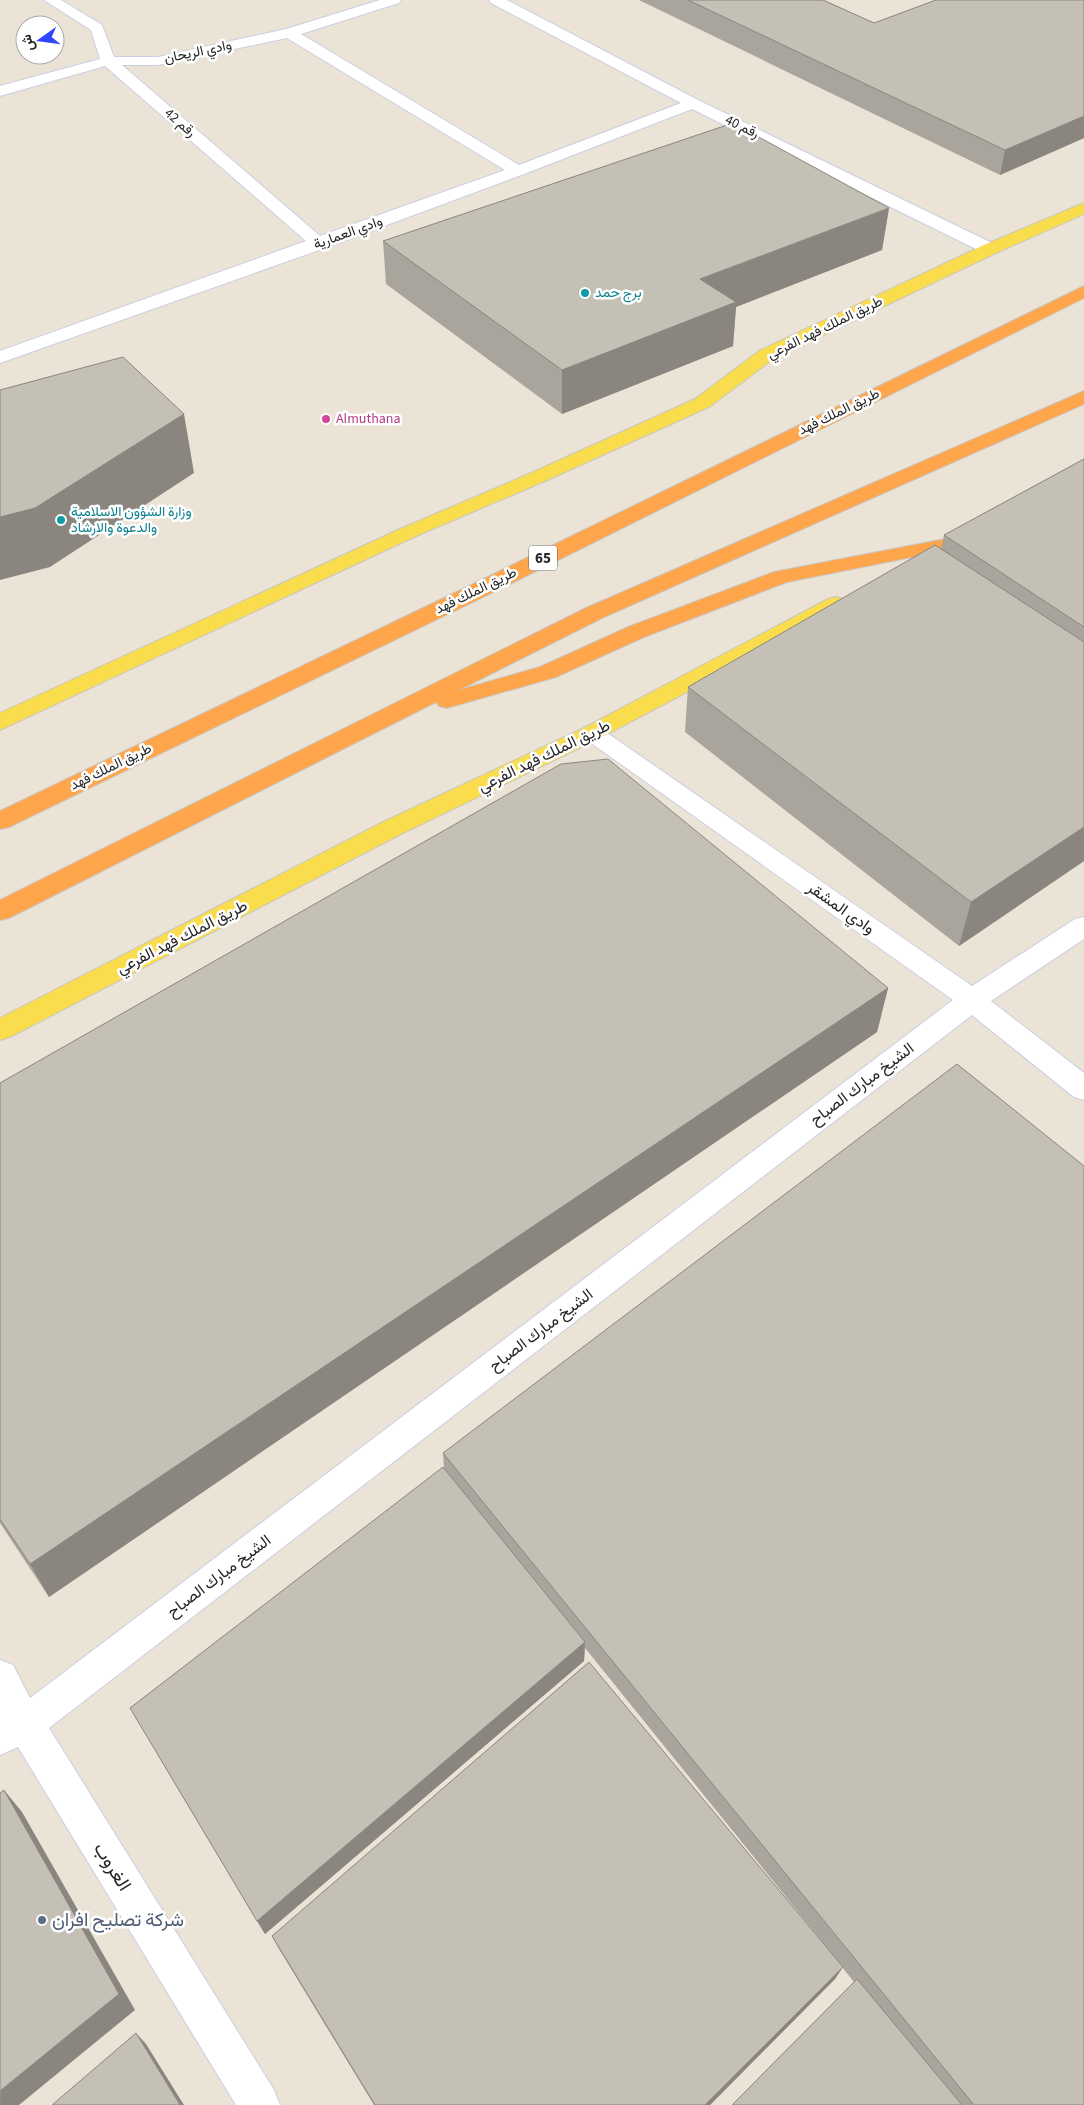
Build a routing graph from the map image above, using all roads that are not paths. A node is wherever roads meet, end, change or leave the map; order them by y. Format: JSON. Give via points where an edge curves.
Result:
{"nodes":[{"id":1,"x":52,"y":0,"type":"edge"},
{"id":2,"x":394,"y":0,"type":"edge"},
{"id":3,"x":496,"y":0,"type":"edge"},
{"id":4,"x":290,"y":33,"type":"junction"},
{"id":5,"x":108,"y":61,"type":"junction"},
{"id":6,"x":0,"y":91,"type":"edge"},
{"id":7,"x":693,"y":103,"type":"junction"},
{"id":8,"x":518,"y":171,"type":"junction"},
{"id":9,"x":1084,"y":208,"type":"edge"},
{"id":10,"x":319,"y":244,"type":"junction"},
{"id":11,"x":990,"y":249,"type":"junction"},
{"id":12,"x":1084,"y":291,"type":"edge"},
{"id":13,"x":0,"y":358,"type":"edge"},
{"id":14,"x":1084,"y":398,"type":"edge"},
{"id":15,"x":954,"y":541,"type":"joint"},
{"id":16,"x":884,"y":578,"type":"edge"},
{"id":17,"x":858,"y":592,"type":"edge"},
{"id":18,"x":383,"y":719,"type":"junction"},
{"id":19,"x":0,"y":722,"type":"edge"},
{"id":20,"x":592,"y":733,"type":"junction"},
{"id":21,"x":0,"y":821,"type":"edge"},
{"id":22,"x":0,"y":911,"type":"edge"},
{"id":23,"x":1084,"y":926,"type":"edge"},
{"id":24,"x":972,"y":1000,"type":"junction"},
{"id":25,"x":0,"y":1030,"type":"edge"},
{"id":26,"x":1084,"y":1089,"type":"edge"},
{"id":27,"x":0,"y":1678,"type":"edge"},
{"id":28,"x":12,"y":1731,"type":"edge"},
{"id":29,"x":259,"y":2105,"type":"edge"}],
"edges":[{"from":1,"to":5,"type":"street","via":[[97,28]]},
{"from":2,"to":4,"type":"street","name":"وادي الريحان"},
{"from":3,"to":7,"type":"street","name":"رقم 40"},
{"from":4,"to":5,"type":"street","name":"وادي الريحان","via":[[158,60]]},
{"from":4,"to":8,"type":"street"},
{"from":5,"to":6,"type":"street","name":"وادي الريحان"},
{"from":5,"to":10,"type":"street","name":"رقم 42"},
{"from":7,"to":8,"type":"street","name":"وادي العمارية"},
{"from":7,"to":11,"type":"street","name":"رقم 40"},
{"from":8,"to":10,"type":"street","name":"وادي العمارية"},
{"from":9,"to":11,"type":"main road","name":"طريق الملك فهد الفرعي"},
{"from":10,"to":13,"type":"street","name":"وادي العمارية"},
{"from":11,"to":19,"type":"main road","name":"طريق الملك فهد الفرعي","via":[[766,355],[702,403],[407,533]]},
{"from":12,"to":21,"type":"highway","name":"طريق الملك فهد","number":"65","via":[[506,577]]},
{"from":14,"to":18,"type":"highway","via":[[594,613]]},
{"from":15,"to":16,"type":"main road"},
{"from":15,"to":18,"type":"highway","via":[[782,577],[636,632],[548,672]]},
{"from":17,"to":20,"type":"main road","name":"طريق الملك فهد الفرعي"},
{"from":18,"to":22,"type":"highway"},
{"from":20,"to":24,"type":"street","name":"وادي المشقر"},
{"from":20,"to":25,"type":"main road","name":"طريق الملك فهد الفرعي","via":[[392,828]]},
{"from":23,"to":24,"type":"street","name":"الشيخ مبارك الصباح"},
{"from":24,"to":26,"type":"street","name":"وادي المشقر"},
{"from":24,"to":28,"type":"street","name":"الشيخ مبارك الصباح"},
{"from":27,"to":28,"type":"street","name":"الغروب"},
{"from":28,"to":29,"type":"street","name":"الغروب"}]}
